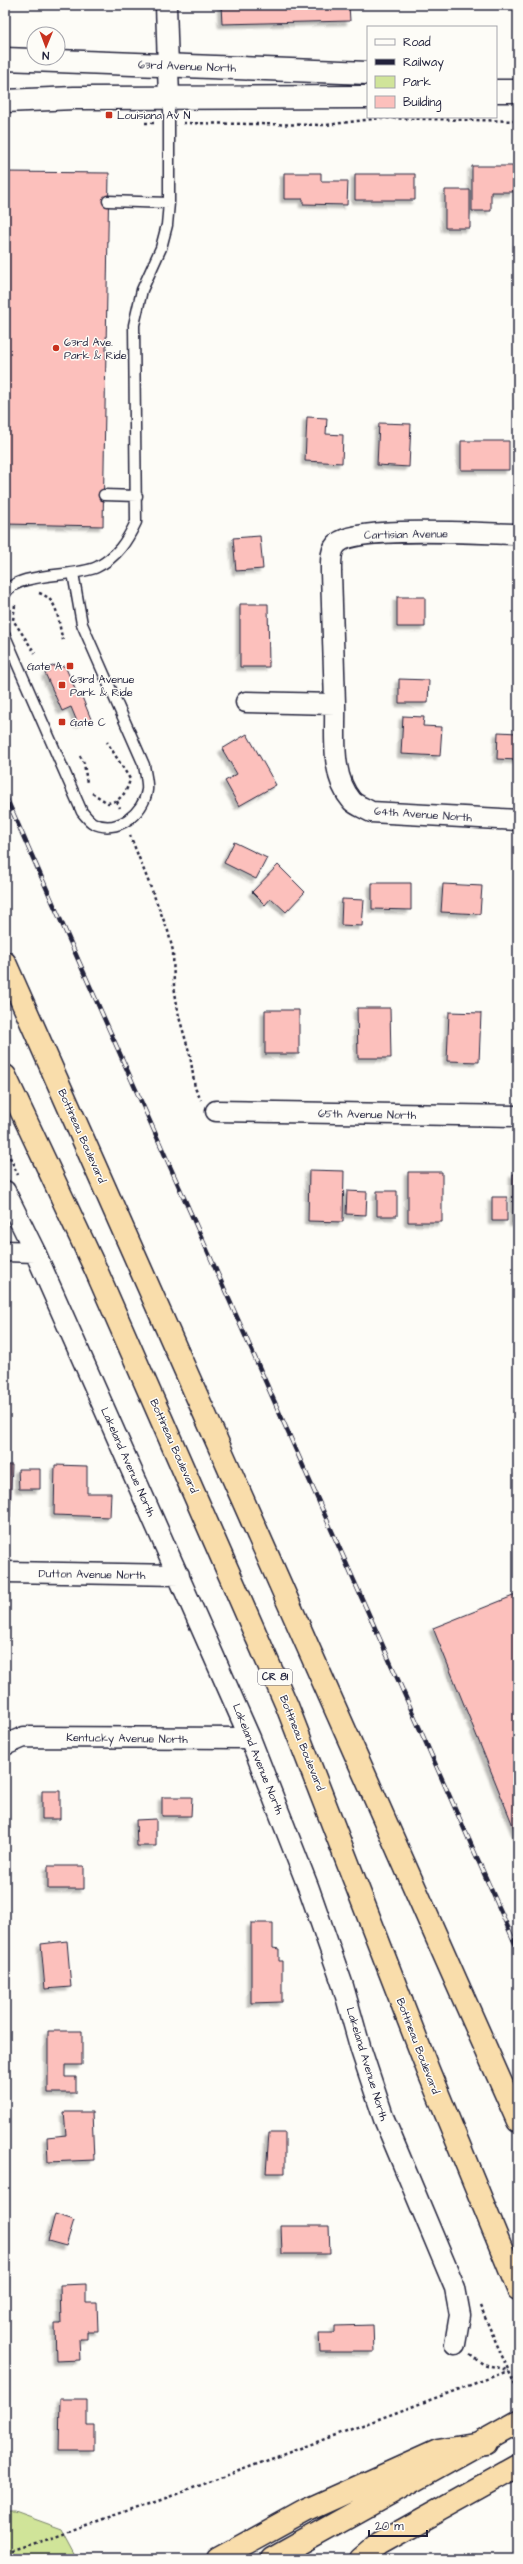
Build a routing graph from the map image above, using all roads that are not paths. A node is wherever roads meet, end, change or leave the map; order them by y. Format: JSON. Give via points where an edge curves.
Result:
{"nodes":[{"id":1,"x":166,"y":5,"type":"edge"},
{"id":2,"x":5,"y":59,"type":"edge"},
{"id":3,"x":169,"y":66,"type":"junction"},
{"id":4,"x":367,"y":73,"type":"edge"},
{"id":5,"x":497,"y":91,"type":"edge"},
{"id":6,"x":518,"y":91,"type":"edge"},
{"id":7,"x":367,"y":97,"type":"edge"},
{"id":8,"x":169,"y":98,"type":"junction"},
{"id":9,"x":5,"y":101,"type":"edge"},
{"id":10,"x":108,"y":201,"type":"dead end"},
{"id":11,"x":169,"y":203,"type":"junction"},
{"id":12,"x":104,"y":495,"type":"dead end"},
{"id":13,"x":137,"y":496,"type":"junction"},
{"id":14,"x":518,"y":534,"type":"edge"},
{"id":15,"x":73,"y":573,"type":"junction"},
{"id":16,"x":5,"y":594,"type":"edge"},
{"id":17,"x":5,"y":636,"type":"edge"},
{"id":18,"x":246,"y":702,"type":"dead end"},
{"id":19,"x":335,"y":704,"type":"junction"},
{"id":20,"x":518,"y":820,"type":"edge"},
{"id":21,"x":5,"y":963,"type":"edge"},
{"id":22,"x":5,"y":1076,"type":"edge"},
{"id":23,"x":216,"y":1111,"type":"road end"},
{"id":24,"x":518,"y":1116,"type":"edge"},
{"id":25,"x":5,"y":1191,"type":"edge"},
{"id":26,"x":5,"y":1251,"type":"edge"},
{"id":27,"x":35,"y":1252,"type":"junction"},
{"id":28,"x":5,"y":1572,"type":"edge"},
{"id":29,"x":179,"y":1576,"type":"junction"},
{"id":30,"x":250,"y":1738,"type":"junction"},
{"id":31,"x":5,"y":1745,"type":"edge"},
{"id":32,"x":518,"y":2121,"type":"edge"},
{"id":33,"x":518,"y":2289,"type":"edge"},
{"id":34,"x":456,"y":2344,"type":"road end"},
{"id":35,"x":518,"y":2422,"type":"edge"},
{"id":36,"x":486,"y":2442,"type":"junction"},
{"id":37,"x":518,"y":2466,"type":"edge"},
{"id":38,"x":218,"y":2559,"type":"edge"},
{"id":39,"x":272,"y":2559,"type":"edge"},
{"id":40,"x":361,"y":2559,"type":"edge"}],
"edges":[{"from":1,"to":3,"type":"street"},
{"from":2,"to":3,"type":"street","name":"63rd Avenue North"},
{"from":3,"to":4,"type":"street","name":"63rd Avenue North"},
{"from":3,"to":8,"type":"street"},
{"from":5,"to":6,"type":"street"},
{"from":7,"to":8,"type":"street"},
{"from":8,"to":9,"type":"street"},
{"from":8,"to":11,"type":"lane"},
{"from":10,"to":11,"type":"lane"},
{"from":11,"to":13,"type":"lane","via":[[161,248],[142,290],[134,325]]},
{"from":12,"to":13,"type":"lane"},
{"from":13,"to":15,"type":"lane","via":[[136,522],[125,544],[112,557],[96,567]]},
{"from":14,"to":19,"type":"street","name":"Cartisian Avenue","via":[[361,534],[338,543],[332,553],[331,572]]},
{"from":15,"to":16,"type":"lane","via":[[21,581],[8,588]]},
{"from":15,"to":17,"type":"lane","via":[[82,624],[144,765],[147,790],[142,808],[125,822],[107,826],[93,823],[82,812]]},
{"from":18,"to":19,"type":"street"},
{"from":19,"to":20,"type":"street","name":"64th Avenue North","via":[[338,770],[343,788],[353,802],[371,812]]},
{"from":21,"to":32,"type":"highway","name":"Bottineau Boulevard"},
{"from":22,"to":33,"type":"highway","name":"Bottineau Boulevard","number":"CR 81","via":[[99,1277],[284,1698],[433,2085]]},
{"from":23,"to":24,"type":"street","name":"65th Avenue North"},
{"from":25,"to":27,"type":"street","name":"Lakeland Avenue North"},
{"from":26,"to":27,"type":"street"},
{"from":27,"to":29,"type":"street","name":"Lakeland Avenue North"},
{"from":28,"to":29,"type":"street","name":"Dutton Avenue North"},
{"from":29,"to":30,"type":"street","name":"Lakeland Avenue North"},
{"from":30,"to":31,"type":"street","name":"Kentucky Avenue North","via":[[24,1737]]},
{"from":30,"to":34,"type":"street","name":"Lakeland Avenue North","via":[[309,1889],[384,2119],[455,2288],[460,2315]]},
{"from":35,"to":36,"type":"highway"},
{"from":36,"to":38,"type":"highway","via":[[438,2451],[308,2510]]},
{"from":36,"to":39,"type":"highway"},
{"from":37,"to":40,"type":"highway","via":[[380,2543]]}]}
